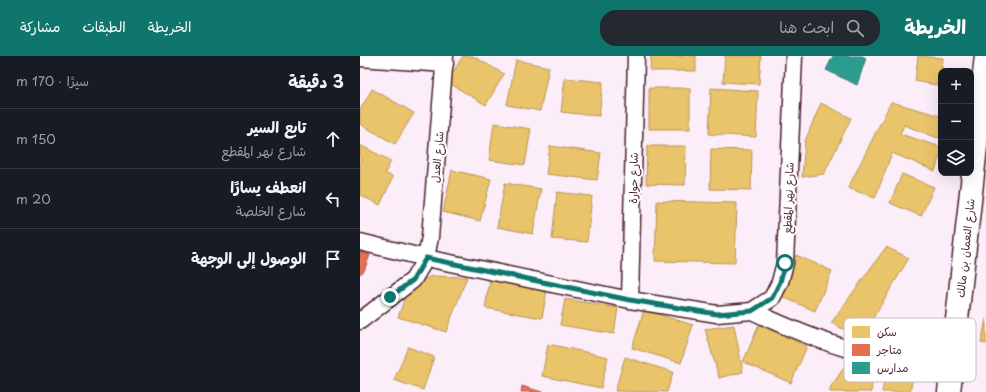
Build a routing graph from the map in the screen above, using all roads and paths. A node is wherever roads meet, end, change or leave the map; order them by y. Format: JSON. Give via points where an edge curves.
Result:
{"nodes":[{"id":1,"x":636,"y":56,"type":"edge"},
{"id":2,"x":794,"y":56,"type":"edge"},
{"id":3,"x":986,"y":56,"type":"edge"},
{"id":4,"x":360,"y":58,"type":"edge"},
{"id":5,"x":445,"y":60,"type":"edge"},
{"id":6,"x":984,"y":98,"type":"edge"},
{"id":7,"x":360,"y":242,"type":"edge"},
{"id":8,"x":426,"y":258,"type":"junction"},
{"id":9,"x":630,"y":300,"type":"junction"},
{"id":10,"x":752,"y":311,"type":"junction"},
{"id":11,"x":958,"y":318,"type":"edge"},
{"id":12,"x":360,"y":321,"type":"edge"},
{"id":13,"x":844,"y":347,"type":"edge"},
{"id":14,"x":950,"y":382,"type":"edge"},
{"id":15,"x":949,"y":392,"type":"edge"}],
"edges":[{"from":1,"to":9,"type":"street","name":"شارع حوارة"},
{"from":2,"to":10,"type":"street","name":"شارع نهر المقطع","via":[[785,263],[772,298]]},
{"from":3,"to":6,"type":"street","name":"شارع النعمان بن مالك"},
{"from":4,"to":5,"type":"street"},
{"from":5,"to":8,"type":"street","name":"شارع العدل"},
{"from":6,"to":11,"type":"street","name":"شارع النعمان بن مالك"},
{"from":7,"to":8,"type":"street","name":"شارع نهر المقطع"},
{"from":8,"to":9,"type":"street","name":"شارع نهر المقطع"},
{"from":8,"to":12,"type":"street","name":"شارع العدل","via":[[413,280]]},
{"from":9,"to":10,"type":"street","name":"شارع نهر المقطع","via":[[717,314]]},
{"from":10,"to":13,"type":"street","via":[[803,334]]},
{"from":14,"to":15,"type":"street","name":"شارع النعمان بن مالك"}]}
